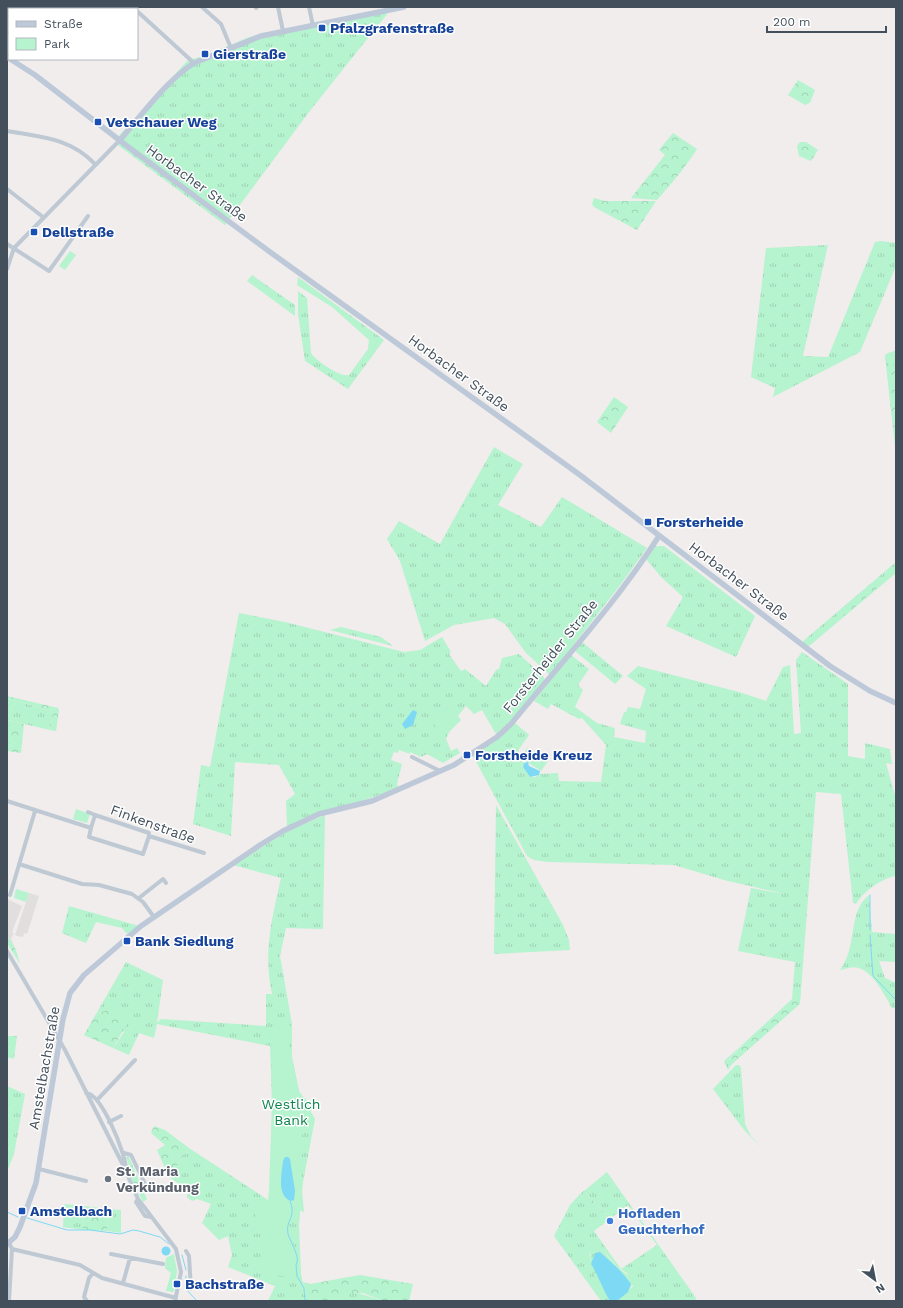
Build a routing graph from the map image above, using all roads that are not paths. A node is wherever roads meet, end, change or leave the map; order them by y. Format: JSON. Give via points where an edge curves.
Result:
{"nodes":[{"id":1,"x":202,"y":7,"type":"edge"},
{"id":2,"x":278,"y":7,"type":"edge"},
{"id":3,"x":309,"y":7,"type":"edge"},
{"id":4,"x":404,"y":7,"type":"edge"},
{"id":5,"x":138,"y":12,"type":"edge"},
{"id":6,"x":313,"y":26,"type":"junction"},
{"id":7,"x":283,"y":31,"type":"junction"},
{"id":8,"x":232,"y":48,"type":"junction"},
{"id":9,"x":12,"y":60,"type":"edge"},
{"id":10,"x":194,"y":63,"type":"junction"},
{"id":11,"x":7,"y":131,"type":"edge"},
{"id":12,"x":120,"y":140,"type":"junction"},
{"id":13,"x":95,"y":164,"type":"junction"},
{"id":14,"x":7,"y":188,"type":"edge"},
{"id":15,"x":88,"y":216,"type":"dead end"},
{"id":16,"x":43,"y":217,"type":"junction"},
{"id":17,"x":7,"y":244,"type":"edge"},
{"id":18,"x":14,"y":248,"type":"junction"},
{"id":19,"x":7,"y":269,"type":"edge"},
{"id":20,"x":659,"y":536,"type":"junction"},
{"id":21,"x":896,"y":703,"type":"edge"},
{"id":22,"x":412,"y":757,"type":"dead end"},
{"id":23,"x":440,"y":771,"type":"junction"},
{"id":24,"x":7,"y":801,"type":"edge"},
{"id":25,"x":35,"y":811,"type":"junction"},
{"id":26,"x":88,"y":812,"type":"dead end"},
{"id":27,"x":96,"y":815,"type":"junction"},
{"id":28,"x":91,"y":828,"type":"junction"},
{"id":29,"x":149,"y":836,"type":"junction"},
{"id":30,"x":204,"y":853,"type":"dead end"},
{"id":31,"x":19,"y":864,"type":"junction"},
{"id":32,"x":220,"y":871,"type":"joint"},
{"id":33,"x":166,"y":883,"type":"dead end"},
{"id":34,"x":10,"y":895,"type":"dead end"},
{"id":35,"x":139,"y":898,"type":"junction"},
{"id":36,"x":154,"y":917,"type":"junction"},
{"id":37,"x":7,"y":951,"type":"edge"},
{"id":38,"x":59,"y":1040,"type":"junction"},
{"id":39,"x":58,"y":1050,"type":"junction"},
{"id":40,"x":65,"y":1050,"type":"junction"},
{"id":41,"x":135,"y":1060,"type":"dead end"},
{"id":42,"x":86,"y":1093,"type":"junction"},
{"id":43,"x":97,"y":1100,"type":"junction"},
{"id":44,"x":121,"y":1116,"type":"dead end"},
{"id":45,"x":109,"y":1122,"type":"junction"},
{"id":46,"x":124,"y":1153,"type":"junction"},
{"id":47,"x":39,"y":1169,"type":"junction"},
{"id":48,"x":126,"y":1171,"type":"junction"},
{"id":49,"x":86,"y":1181,"type":"dead end"},
{"id":50,"x":148,"y":1190,"type":"dead end"},
{"id":51,"x":9,"y":1245,"type":"edge"},
{"id":52,"x":186,"y":1251,"type":"dead end"},
{"id":53,"x":110,"y":1254,"type":"dead end"},
{"id":54,"x":130,"y":1258,"type":"junction"},
{"id":55,"x":163,"y":1264,"type":"dead end"},
{"id":56,"x":93,"y":1273,"type":"junction"},
{"id":57,"x":185,"y":1273,"type":"junction"},
{"id":58,"x":123,"y":1283,"type":"junction"},
{"id":59,"x":191,"y":1289,"type":"dead end"},
{"id":60,"x":176,"y":1299,"type":"edge"},
{"id":61,"x":9,"y":1301,"type":"edge"},
{"id":62,"x":87,"y":1301,"type":"edge"}],
"edges":[{"from":1,"to":8,"type":"street","via":[[221,24]]},
{"from":2,"to":7,"type":"street"},
{"from":3,"to":6,"type":"street"},
{"from":4,"to":6,"type":"street"},
{"from":5,"to":10,"type":"street"},
{"from":6,"to":7,"type":"street"},
{"from":7,"to":8,"type":"street","via":[[261,36]]},
{"from":8,"to":10,"type":"street"},
{"from":9,"to":12,"type":"street","name":"Horbacher Straße"},
{"from":10,"to":12,"type":"street","via":[[158,96]]},
{"from":11,"to":13,"type":"street","via":[[69,144]]},
{"from":12,"to":13,"type":"street"},
{"from":12,"to":20,"type":"street","name":"Horbacher Straße","via":[[270,252],[580,475]]},
{"from":13,"to":16,"type":"street"},
{"from":14,"to":16,"type":"street"},
{"from":15,"to":18,"type":"street","via":[[49,271]]},
{"from":16,"to":18,"type":"street"},
{"from":17,"to":18,"type":"street"},
{"from":18,"to":19,"type":"street"},
{"from":20,"to":21,"type":"street","name":"Horbacher Straße","via":[[830,666],[864,688]]},
{"from":20,"to":23,"type":"street","name":"Forsterheider Straße","via":[[624,584],[507,728],[470,755]]},
{"from":22,"to":23,"type":"street"},
{"from":23,"to":32,"type":"street","name":"Forsterheider Straße","via":[[372,801],[319,814],[283,831]]},
{"from":24,"to":25,"type":"street","name":"Finkenstraße"},
{"from":25,"to":28,"type":"street","name":"Finkenstraße"},
{"from":25,"to":31,"type":"street"},
{"from":26,"to":27,"type":"street","name":"Finkenstraße"},
{"from":27,"to":28,"type":"street","name":"Finkenstraße"},
{"from":27,"to":29,"type":"street","name":"Finkenstraße","via":[[149,833]]},
{"from":28,"to":29,"type":"street","via":[[89,837],[143,854]]},
{"from":29,"to":30,"type":"street","name":"Finkenstraße"},
{"from":31,"to":34,"type":"street"},
{"from":31,"to":35,"type":"street","via":[[82,884],[99,885]]},
{"from":32,"to":36,"type":"street","name":"Amstelbachstraße"},
{"from":33,"to":35,"type":"street","via":[[163,879]]},
{"from":35,"to":36,"type":"street"},
{"from":36,"to":38,"type":"street","name":"Amstelbachstraße","via":[[95,964],[70,992]]},
{"from":37,"to":38,"type":"street"},
{"from":38,"to":39,"type":"street","name":"Amstelbachstraße"},
{"from":38,"to":40,"type":"street"},
{"from":39,"to":40,"type":"street"},
{"from":39,"to":47,"type":"street","name":"Amstelbachstraße"},
{"from":40,"to":42,"type":"street"},
{"from":41,"to":43,"type":"street"},
{"from":42,"to":43,"type":"street"},
{"from":42,"to":48,"type":"street"},
{"from":43,"to":45,"type":"street"},
{"from":44,"to":45,"type":"street"},
{"from":45,"to":46,"type":"street"},
{"from":46,"to":48,"type":"street"},
{"from":46,"to":50,"type":"street","via":[[131,1155]]},
{"from":47,"to":49,"type":"street"},
{"from":47,"to":51,"type":"street","name":"Amstelbachstraße","via":[[23,1218]]},
{"from":48,"to":57,"type":"street","via":[[138,1199],[137,1206],[145,1216],[151,1217],[175,1247]]},
{"from":51,"to":56,"type":"street","via":[[80,1265]]},
{"from":51,"to":61,"type":"street"},
{"from":52,"to":57,"type":"street","via":[[189,1256]]},
{"from":53,"to":54,"type":"street"},
{"from":54,"to":55,"type":"street"},
{"from":54,"to":58,"type":"street"},
{"from":56,"to":58,"type":"street"},
{"from":56,"to":62,"type":"street","via":[[84,1297]]},
{"from":57,"to":59,"type":"street"},
{"from":57,"to":60,"type":"street"},
{"from":58,"to":60,"type":"street"}]}
